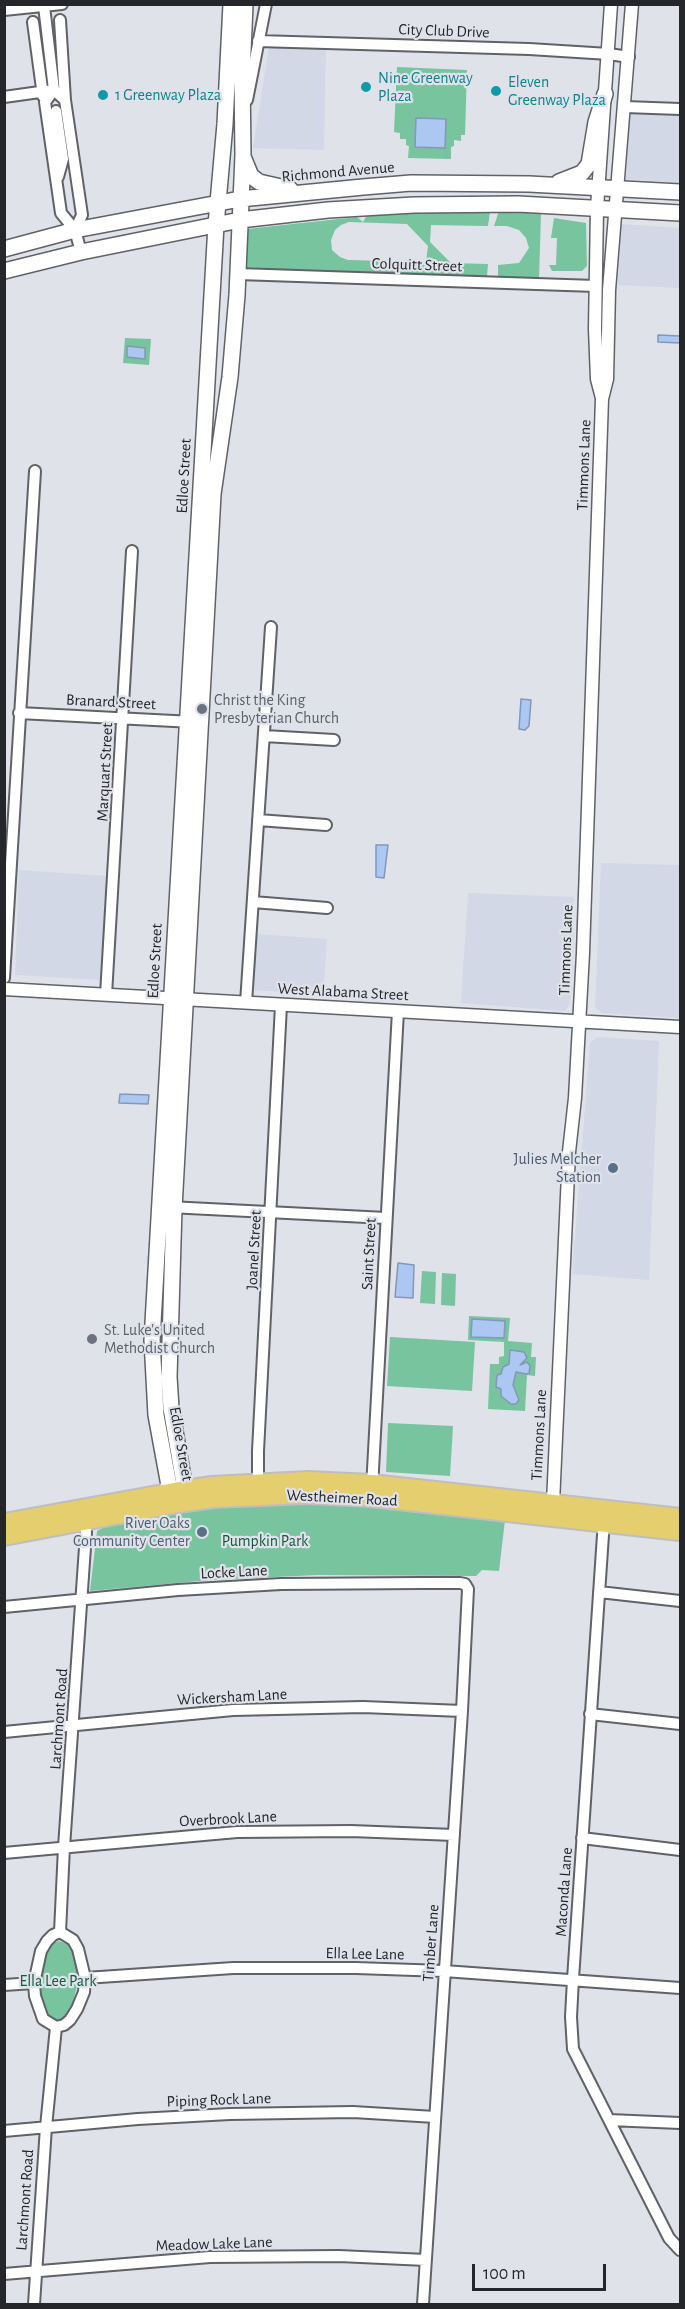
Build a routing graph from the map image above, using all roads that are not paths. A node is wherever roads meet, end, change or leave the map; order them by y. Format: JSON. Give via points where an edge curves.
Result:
{"nodes":[{"id":1,"x":62,"y":4,"type":"edge"},
{"id":2,"x":231,"y":4,"type":"edge"},
{"id":3,"x":245,"y":4,"type":"edge"},
{"id":4,"x":252,"y":4,"type":"edge"},
{"id":5,"x":266,"y":4,"type":"edge"},
{"id":6,"x":611,"y":4,"type":"edge"},
{"id":7,"x":632,"y":4,"type":"edge"},
{"id":8,"x":44,"y":6,"type":"junction"},
{"id":9,"x":4,"y":10,"type":"edge"},
{"id":10,"x":60,"y":20,"type":"dead end"},
{"id":11,"x":33,"y":22,"type":"dead end"},
{"id":12,"x":251,"y":39,"type":"junction"},
{"id":13,"x":609,"y":54,"type":"junction"},
{"id":14,"x":629,"y":57,"type":"junction"},
{"id":15,"x":235,"y":87,"type":"junction"},
{"id":16,"x":54,"y":90,"type":"junction"},
{"id":17,"x":605,"y":94,"type":"junction"},
{"id":18,"x":4,"y":97,"type":"edge"},
{"id":19,"x":43,"y":97,"type":"junction"},
{"id":20,"x":65,"y":100,"type":"junction"},
{"id":21,"x":625,"y":107,"type":"junction"},
{"id":22,"x":681,"y":109,"type":"edge"},
{"id":23,"x":56,"y":111,"type":"dead end"},
{"id":24,"x":242,"y":124,"type":"junction"},
{"id":25,"x":243,"y":155,"type":"junction"},
{"id":26,"x":63,"y":159,"type":"junction"},
{"id":27,"x":78,"y":181,"type":"junction"},
{"id":28,"x":57,"y":183,"type":"junction"},
{"id":29,"x":411,"y":183,"type":"junction"},
{"id":30,"x":552,"y":184,"type":"junction"},
{"id":31,"x":598,"y":187,"type":"junction"},
{"id":32,"x":617,"y":188,"type":"junction"},
{"id":33,"x":304,"y":192,"type":"junction"},
{"id":34,"x":681,"y":192,"type":"edge"},
{"id":35,"x":240,"y":199,"type":"junction"},
{"id":36,"x":219,"y":203,"type":"junction"},
{"id":37,"x":414,"y":205,"type":"junction"},
{"id":38,"x":597,"y":208,"type":"junction"},
{"id":39,"x":615,"y":209,"type":"junction"},
{"id":40,"x":681,"y":213,"type":"edge"},
{"id":41,"x":240,"y":220,"type":"junction"},
{"id":42,"x":216,"y":225,"type":"junction"},
{"id":43,"x":75,"y":230,"type":"junction"},
{"id":44,"x":4,"y":249,"type":"edge"},
{"id":45,"x":81,"y":252,"type":"junction"},
{"id":46,"x":4,"y":270,"type":"edge"},
{"id":47,"x":238,"y":274,"type":"junction"},
{"id":48,"x":596,"y":286,"type":"junction"},
{"id":49,"x":595,"y":329,"type":"junction"},
{"id":50,"x":609,"y":329,"type":"junction"},
{"id":51,"x":206,"y":391,"type":"junction"},
{"id":52,"x":228,"y":392,"type":"junction"},
{"id":53,"x":602,"y":399,"type":"junction"},
{"id":54,"x":35,"y":471,"type":"dead end"},
{"id":55,"x":207,"y":493,"type":"junction"},
{"id":56,"x":132,"y":551,"type":"dead end"},
{"id":57,"x":271,"y":627,"type":"dead end"},
{"id":58,"x":19,"y":713,"type":"junction"},
{"id":59,"x":123,"y":718,"type":"junction"},
{"id":60,"x":194,"y":722,"type":"junction"},
{"id":61,"x":264,"y":736,"type":"junction"},
{"id":62,"x":334,"y":740,"type":"dead end"},
{"id":63,"x":258,"y":820,"type":"junction"},
{"id":64,"x":326,"y":825,"type":"dead end"},
{"id":65,"x":253,"y":902,"type":"junction"},
{"id":66,"x":327,"y":908,"type":"dead end"},
{"id":67,"x":4,"y":978,"type":"edge"},
{"id":68,"x":4,"y":989,"type":"edge"},
{"id":69,"x":106,"y":995,"type":"junction"},
{"id":70,"x":178,"y":999,"type":"junction"},
{"id":71,"x":246,"y":1003,"type":"junction"},
{"id":72,"x":281,"y":1005,"type":"junction"},
{"id":73,"x":398,"y":1011,"type":"junction"},
{"id":74,"x":580,"y":1022,"type":"junction"},
{"id":75,"x":681,"y":1027,"type":"edge"},
{"id":76,"x":163,"y":1122,"type":"junction"},
{"id":77,"x":179,"y":1123,"type":"junction"},
{"id":78,"x":167,"y":1207,"type":"junction"},
{"id":79,"x":271,"y":1212,"type":"junction"},
{"id":80,"x":386,"y":1218,"type":"junction"},
{"id":81,"x":154,"y":1309,"type":"junction"},
{"id":82,"x":170,"y":1309,"type":"junction"},
{"id":83,"x":258,"y":1489,"type":"junction"},
{"id":84,"x":372,"y":1490,"type":"junction"},
{"id":85,"x":178,"y":1494,"type":"junction"},
{"id":86,"x":465,"y":1501,"type":"junction"},
{"id":87,"x":552,"y":1503,"type":"junction"},
{"id":88,"x":524,"y":1514,"type":"junction"},
{"id":89,"x":84,"y":1515,"type":"junction"},
{"id":90,"x":605,"y":1516,"type":"junction"},
{"id":91,"x":681,"y":1517,"type":"edge"},
{"id":92,"x":4,"y":1522,"type":"edge"},
{"id":93,"x":681,"y":1532,"type":"edge"},
{"id":94,"x":4,"y":1537,"type":"edge"},
{"id":95,"x":465,"y":1584,"type":"joint"},
{"id":96,"x":599,"y":1592,"type":"junction"},
{"id":97,"x":82,"y":1601,"type":"junction"},
{"id":98,"x":681,"y":1601,"type":"edge"},
{"id":99,"x":4,"y":1607,"type":"edge"},
{"id":100,"x":462,"y":1711,"type":"junction"},
{"id":101,"x":590,"y":1714,"type":"junction"},
{"id":102,"x":681,"y":1724,"type":"edge"},
{"id":103,"x":73,"y":1726,"type":"junction"},
{"id":104,"x":4,"y":1732,"type":"edge"},
{"id":105,"x":454,"y":1835,"type":"junction"},
{"id":106,"x":582,"y":1838,"type":"junction"},
{"id":107,"x":64,"y":1847,"type":"junction"},
{"id":108,"x":681,"y":1850,"type":"edge"},
{"id":109,"x":4,"y":1853,"type":"edge"},
{"id":110,"x":60,"y":1932,"type":"junction"},
{"id":111,"x":444,"y":1971,"type":"junction"},
{"id":112,"x":85,"y":1978,"type":"junction"},
{"id":113,"x":573,"y":1979,"type":"junction"},
{"id":114,"x":33,"y":1983,"type":"junction"},
{"id":115,"x":4,"y":1985,"type":"edge"},
{"id":116,"x":681,"y":1988,"type":"edge"},
{"id":117,"x":56,"y":2026,"type":"junction"},
{"id":118,"x":435,"y":2117,"type":"junction"},
{"id":119,"x":609,"y":2120,"type":"junction"},
{"id":120,"x":681,"y":2122,"type":"edge"},
{"id":121,"x":46,"y":2127,"type":"junction"},
{"id":122,"x":4,"y":2131,"type":"edge"},
{"id":123,"x":681,"y":2250,"type":"edge"},
{"id":124,"x":426,"y":2260,"type":"junction"},
{"id":125,"x":35,"y":2272,"type":"junction"},
{"id":126,"x":4,"y":2274,"type":"edge"},
{"id":127,"x":34,"y":2304,"type":"edge"},
{"id":128,"x":423,"y":2304,"type":"edge"}],
"edges":[{"from":1,"to":8,"type":"street"},
{"from":2,"to":15,"type":"main road","name":"Edloe Street"},
{"from":3,"to":12,"type":"main road","name":"Edloe Street"},
{"from":4,"to":12,"type":"main road"},
{"from":5,"to":12,"type":"street","name":"Edloe Street"},
{"from":6,"to":13,"type":"street","name":"Timmons Lane"},
{"from":7,"to":14,"type":"street","name":"Timmons Lane"},
{"from":8,"to":9,"type":"street"},
{"from":8,"to":16,"type":"street"},
{"from":10,"to":20,"type":"street"},
{"from":11,"to":19,"type":"street"},
{"from":12,"to":13,"type":"street","name":"City Club Drive"},
{"from":12,"to":15,"type":"main road","name":"Edloe Street"},
{"from":12,"to":24,"type":"street","name":"Edloe Street"},
{"from":13,"to":14,"type":"street","name":"City Club Drive"},
{"from":13,"to":17,"type":"street","name":"Timmons Lane"},
{"from":14,"to":21,"type":"street","name":"Timmons Lane"},
{"from":15,"to":24,"type":"main road","name":"Edloe Street"},
{"from":15,"to":36,"type":"main road","name":"Edloe Street"},
{"from":16,"to":19,"type":"street"},
{"from":16,"to":20,"type":"street"},
{"from":17,"to":30,"type":"main road","via":[[589,164],[582,173]]},
{"from":17,"to":31,"type":"street","name":"Timmons Lane"},
{"from":18,"to":19,"type":"street"},
{"from":19,"to":28,"type":"street"},
{"from":20,"to":27,"type":"street"},
{"from":21,"to":22,"type":"street"},
{"from":21,"to":32,"type":"street","name":"Timmons Lane"},
{"from":23,"to":26,"type":"street"},
{"from":24,"to":25,"type":"main road","name":"Edloe Street"},
{"from":25,"to":33,"type":"main road","via":[[251,176],[259,182]]},
{"from":25,"to":35,"type":"main road","name":"Edloe Street"},
{"from":26,"to":27,"type":"street"},
{"from":26,"to":28,"type":"street"},
{"from":27,"to":43,"type":"street","via":[[82,215]]},
{"from":28,"to":43,"type":"street","via":[[62,216]]},
{"from":29,"to":30,"type":"main road","name":"Richmond Avenue"},
{"from":29,"to":33,"type":"main road","name":"Richmond Avenue"},
{"from":29,"to":37,"type":"main road"},
{"from":30,"to":31,"type":"main road","name":"Richmond Avenue"},
{"from":31,"to":32,"type":"main road","name":"Richmond Avenue"},
{"from":31,"to":38,"type":"street","name":"Timmons Lane"},
{"from":32,"to":34,"type":"main road","name":"Richmond Avenue"},
{"from":32,"to":39,"type":"street","name":"Timmons Lane"},
{"from":33,"to":35,"type":"main road","name":"Richmond Avenue"},
{"from":35,"to":36,"type":"main road","name":"Richmond Avenue"},
{"from":35,"to":41,"type":"main road","name":"Edloe Street"},
{"from":36,"to":42,"type":"main road","name":"Edloe Street"},
{"from":36,"to":43,"type":"main road","name":"Richmond Avenue"},
{"from":37,"to":38,"type":"main road"},
{"from":37,"to":41,"type":"main road"},
{"from":38,"to":39,"type":"main road"},
{"from":38,"to":48,"type":"street","name":"Timmons Lane"},
{"from":39,"to":40,"type":"main road"},
{"from":39,"to":50,"type":"street","name":"Timmons Lane"},
{"from":41,"to":42,"type":"main road"},
{"from":41,"to":47,"type":"main road","name":"Edloe Street"},
{"from":42,"to":45,"type":"main road"},
{"from":42,"to":51,"type":"main road","name":"Edloe Street"},
{"from":43,"to":44,"type":"main road","name":"Richmond Avenue"},
{"from":43,"to":45,"type":"street"},
{"from":45,"to":46,"type":"main road"},
{"from":47,"to":48,"type":"street","name":"Colquitt Street"},
{"from":47,"to":52,"type":"main road","name":"Edloe Street"},
{"from":48,"to":49,"type":"street","name":"Timmons Lane"},
{"from":49,"to":50,"type":"street"},
{"from":49,"to":53,"type":"street","name":"Timmons Lane"},
{"from":50,"to":53,"type":"street","name":"Timmons Lane","via":[[608,379]]},
{"from":51,"to":52,"type":"main road"},
{"from":51,"to":55,"type":"main road","name":"Edloe Street"},
{"from":52,"to":55,"type":"main road","name":"Edloe Street"},
{"from":53,"to":74,"type":"street","name":"Timmons Lane"},
{"from":54,"to":58,"type":"street"},
{"from":55,"to":60,"type":"main road","name":"Edloe Street"},
{"from":56,"to":59,"type":"street","name":"Marquart Street"},
{"from":57,"to":61,"type":"street"},
{"from":58,"to":59,"type":"street","name":"Branard Street"},
{"from":58,"to":67,"type":"street"},
{"from":59,"to":60,"type":"street","name":"Branard Street"},
{"from":59,"to":69,"type":"street","name":"Marquart Street"},
{"from":60,"to":70,"type":"main road","name":"Edloe Street"},
{"from":61,"to":62,"type":"street"},
{"from":61,"to":63,"type":"street"},
{"from":63,"to":64,"type":"street"},
{"from":63,"to":65,"type":"street"},
{"from":65,"to":66,"type":"street"},
{"from":65,"to":71,"type":"street"},
{"from":68,"to":69,"type":"street","name":"West Alabama Street"},
{"from":69,"to":70,"type":"street","name":"West Alabama Street"},
{"from":70,"to":71,"type":"street","name":"West Alabama Street"},
{"from":70,"to":76,"type":"main road","name":"Edloe Street"},
{"from":70,"to":77,"type":"main road","name":"Edloe Street"},
{"from":71,"to":72,"type":"street","name":"West Alabama Street"},
{"from":72,"to":73,"type":"street","name":"West Alabama Street"},
{"from":72,"to":79,"type":"street","name":"Joanel Street"},
{"from":73,"to":74,"type":"street","name":"West Alabama Street"},
{"from":73,"to":80,"type":"street","name":"Saint Street"},
{"from":74,"to":75,"type":"street","name":"West Alabama Street"},
{"from":74,"to":87,"type":"street","name":"Timmons Lane","via":[[569,1152]]},
{"from":76,"to":77,"type":"main road"},
{"from":76,"to":78,"type":"main road","name":"Edloe Street"},
{"from":77,"to":78,"type":"main road","name":"Edloe Street"},
{"from":78,"to":79,"type":"street"},
{"from":78,"to":81,"type":"main road","name":"Edloe Street"},
{"from":78,"to":82,"type":"main road","name":"Edloe Street"},
{"from":79,"to":80,"type":"street"},
{"from":79,"to":83,"type":"street","name":"Joanel Street"},
{"from":80,"to":84,"type":"street","name":"Saint Street"},
{"from":81,"to":82,"type":"main road"},
{"from":81,"to":85,"type":"main road","name":"Edloe Street","via":[[156,1415]]},
{"from":82,"to":85,"type":"main road","name":"Edloe Street","via":[[168,1357]]},
{"from":83,"to":84,"type":"main road","name":"Westheimer Road","via":[[308,1494]]},
{"from":83,"to":85,"type":"main road","name":"Westheimer Road"},
{"from":84,"to":86,"type":"main road","name":"Westheimer Road"},
{"from":85,"to":89,"type":"main road","name":"Westheimer Road"},
{"from":86,"to":87,"type":"main road","name":"Westheimer Road"},
{"from":86,"to":88,"type":"main road","name":"Westheimer Road"},
{"from":87,"to":88,"type":"main road"},
{"from":87,"to":90,"type":"main road","name":"Westheimer Road"},
{"from":88,"to":90,"type":"main road","name":"Westheimer Road"},
{"from":89,"to":92,"type":"main road","name":"Westheimer Road"},
{"from":89,"to":94,"type":"main road","name":"Westheimer Road"},
{"from":89,"to":97,"type":"street","name":"Larchmont Road"},
{"from":90,"to":91,"type":"main road","name":"Westheimer Road"},
{"from":90,"to":93,"type":"main road","name":"Westheimer Road"},
{"from":90,"to":96,"type":"street","name":"Maconda Lane"},
{"from":95,"to":97,"type":"street","name":"Locke Lane","via":[[281,1584]]},
{"from":95,"to":100,"type":"street","name":"Timber Lane","via":[[469,1594]]},
{"from":96,"to":98,"type":"street"},
{"from":96,"to":101,"type":"street","name":"Maconda Lane"},
{"from":97,"to":99,"type":"street","name":"Locke Lane"},
{"from":97,"to":103,"type":"street","name":"Larchmont Road"},
{"from":100,"to":103,"type":"street","name":"Wickersham Lane","via":[[363,1707],[233,1710]]},
{"from":100,"to":105,"type":"street","name":"Timber Lane"},
{"from":101,"to":102,"type":"street"},
{"from":101,"to":106,"type":"street","name":"Maconda Lane"},
{"from":103,"to":104,"type":"street","name":"Wickersham Lane"},
{"from":103,"to":107,"type":"street","name":"Larchmont Road"},
{"from":105,"to":107,"type":"street","name":"Overbrook Lane","via":[[237,1832]]},
{"from":105,"to":111,"type":"street","name":"Timber Lane"},
{"from":106,"to":108,"type":"street"},
{"from":106,"to":113,"type":"street","name":"Maconda Lane"},
{"from":107,"to":109,"type":"street","name":"Overbrook Lane"},
{"from":107,"to":110,"type":"street","name":"Larchmont Road"},
{"from":110,"to":112,"type":"street","via":[[73,1940],[78,1949]]},
{"from":110,"to":114,"type":"street","via":[[40,1951]]},
{"from":111,"to":112,"type":"street","name":"Ella Lee Lane","via":[[234,1968]]},
{"from":111,"to":113,"type":"street","name":"Ella Lee Lane"},
{"from":111,"to":118,"type":"street","name":"Timber Lane"},
{"from":112,"to":117,"type":"street","via":[[77,2009],[70,2020]]},
{"from":113,"to":116,"type":"street","name":"Ella Lee Lane"},
{"from":113,"to":119,"type":"street","name":"Maconda Lane","via":[[573,2049]]},
{"from":114,"to":115,"type":"street"},
{"from":114,"to":117,"type":"street","via":[[43,2019]]},
{"from":117,"to":121,"type":"street","name":"Larchmont Road"},
{"from":118,"to":121,"type":"street","name":"Piping Rock Lane","via":[[353,2112],[230,2114]]},
{"from":118,"to":124,"type":"street","name":"Timber Lane"},
{"from":119,"to":120,"type":"street"},
{"from":119,"to":123,"type":"street","name":"Maconda Lane","via":[[669,2238]]},
{"from":121,"to":122,"type":"street","name":"Piping Rock Lane"},
{"from":121,"to":125,"type":"street","name":"Larchmont Road"},
{"from":124,"to":125,"type":"street","name":"Meadow Lake Lane","via":[[210,2257]]},
{"from":124,"to":128,"type":"street","name":"Timber Lane"},
{"from":125,"to":126,"type":"street","name":"Meadow Lake Lane"},
{"from":125,"to":127,"type":"street","name":"Larchmont Road"}]}
